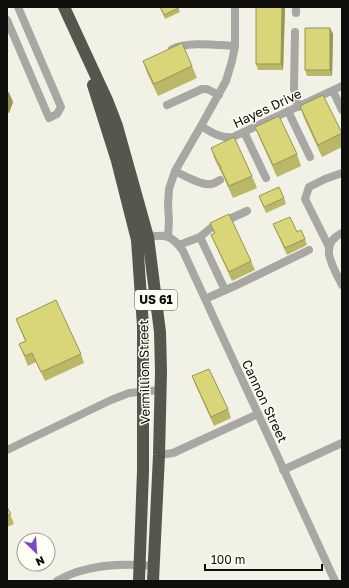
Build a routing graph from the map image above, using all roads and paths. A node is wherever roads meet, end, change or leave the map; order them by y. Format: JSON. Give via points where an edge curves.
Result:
{"nodes":[{"id":1,"x":18,"y":7,"type":"edge"},
{"id":2,"x":64,"y":7,"type":"edge"},
{"id":3,"x":235,"y":7,"type":"edge"},
{"id":4,"x":7,"y":20,"type":"edge"},
{"id":5,"x":295,"y":32,"type":"dead end"},
{"id":6,"x":10,"y":33,"type":"edge"},
{"id":7,"x":235,"y":46,"type":"junction"},
{"id":8,"x":165,"y":52,"type":"edge"},
{"id":9,"x":342,"y":86,"type":"edge"},
{"id":10,"x":333,"y":90,"type":"junction"},
{"id":11,"x":219,"y":95,"type":"junction"},
{"id":12,"x":167,"y":105,"type":"dead end"},
{"id":13,"x":298,"y":107,"type":"junction"},
{"id":14,"x":342,"y":110,"type":"edge"},
{"id":15,"x":288,"y":111,"type":"junction"},
{"id":16,"x":201,"y":126,"type":"junction"},
{"id":17,"x":244,"y":132,"type":"junction"},
{"id":18,"x":310,"y":157,"type":"dead end"},
{"id":19,"x":175,"y":171,"type":"junction"},
{"id":20,"x":342,"y":173,"type":"edge"},
{"id":21,"x":266,"y":178,"type":"dead end"},
{"id":22,"x":220,"y":180,"type":"dead end"},
{"id":23,"x":247,"y":211,"type":"dead end"},
{"id":24,"x":342,"y":233,"type":"edge"},
{"id":25,"x":168,"y":237,"type":"junction"},
{"id":26,"x":200,"y":237,"type":"junction"},
{"id":27,"x":142,"y":239,"type":"junction"},
{"id":28,"x":179,"y":246,"type":"junction"},
{"id":29,"x":329,"y":247,"type":"junction"},
{"id":30,"x":309,"y":250,"type":"dead end"},
{"id":31,"x":342,"y":285,"type":"edge"},
{"id":32,"x":225,"y":290,"type":"junction"},
{"id":33,"x":205,"y":299,"type":"junction"},
{"id":34,"x":160,"y":390,"type":"junction"},
{"id":35,"x":143,"y":391,"type":"junction"},
{"id":36,"x":258,"y":414,"type":"junction"},
{"id":37,"x":342,"y":443,"type":"edge"},
{"id":38,"x":7,"y":450,"type":"edge"},
{"id":39,"x":159,"y":455,"type":"junction"},
{"id":40,"x":283,"y":470,"type":"junction"},
{"id":41,"x":140,"y":565,"type":"junction"},
{"id":42,"x":154,"y":566,"type":"junction"},
{"id":43,"x":63,"y":580,"type":"edge"},
{"id":44,"x":140,"y":581,"type":"edge"},
{"id":45,"x":154,"y":581,"type":"edge"},
{"id":46,"x":335,"y":581,"type":"edge"}],
"edges":[{"from":1,"to":6,"type":"street","via":[[61,107],[57,114],[49,118]]},
{"from":2,"to":27,"type":"highway","name":"Vermillion Street","number":"US 61","via":[[76,33]]},
{"from":3,"to":7,"type":"street"},
{"from":4,"to":6,"type":"street"},
{"from":5,"to":13,"type":"street","via":[[294,89]]},
{"from":7,"to":8,"type":"street","via":[[192,44],[177,46]]},
{"from":7,"to":11,"type":"street","via":[[226,81]]},
{"from":9,"to":10,"type":"street","name":"Hayes Drive"},
{"from":10,"to":13,"type":"street","name":"Hayes Drive"},
{"from":10,"to":14,"type":"street"},
{"from":11,"to":12,"type":"street","via":[[202,89]]},
{"from":11,"to":16,"type":"street"},
{"from":13,"to":15,"type":"street","name":"Hayes Drive"},
{"from":15,"to":17,"type":"street","name":"Hayes Drive"},
{"from":15,"to":18,"type":"street"},
{"from":16,"to":17,"type":"street","name":"Hayes Drive","via":[[220,137],[227,138]]},
{"from":16,"to":19,"type":"street"},
{"from":17,"to":21,"type":"street"},
{"from":19,"to":22,"type":"street","via":[[201,183],[212,184]]},
{"from":19,"to":25,"type":"street","via":[[169,189]]},
{"from":20,"to":29,"type":"street","via":[[309,187],[305,199]]},
{"from":23,"to":26,"type":"street","via":[[212,227]]},
{"from":24,"to":29,"type":"street","via":[[331,241]]},
{"from":25,"to":27,"type":"street"},
{"from":25,"to":28,"type":"street","name":"Cannon Street"},
{"from":26,"to":28,"type":"street"},
{"from":26,"to":32,"type":"street"},
{"from":27,"to":34,"type":"highway","name":"Vermillion Street","number":"US 61","via":[[160,332]]},
{"from":27,"to":35,"type":"highway","name":"Vermillion Street","number":"US 61"},
{"from":28,"to":33,"type":"street","name":"Cannon Street"},
{"from":29,"to":31,"type":"street","via":[[330,259]]},
{"from":30,"to":32,"type":"street"},
{"from":32,"to":33,"type":"street"},
{"from":33,"to":36,"type":"street","name":"Cannon Street"},
{"from":34,"to":35,"type":"street"},
{"from":34,"to":39,"type":"highway","name":"Vermillion Street","number":"US 61"},
{"from":35,"to":38,"type":"street","via":[[111,400]]},
{"from":35,"to":41,"type":"highway","name":"Vermillion Street","number":"US 61"},
{"from":36,"to":39,"type":"street","via":[[173,453]]},
{"from":36,"to":40,"type":"street","name":"Cannon Street"},
{"from":37,"to":40,"type":"street"},
{"from":39,"to":42,"type":"highway","name":"Vermillion Street","number":"US 61"},
{"from":40,"to":46,"type":"street","name":"Cannon Street"},
{"from":41,"to":42,"type":"street"},
{"from":41,"to":43,"type":"street","via":[[103,566],[81,571]]},
{"from":41,"to":44,"type":"highway","name":"Vermillion Street","number":"US 61"},
{"from":42,"to":45,"type":"highway","name":"Vermillion Street","number":"US 61"}]}
